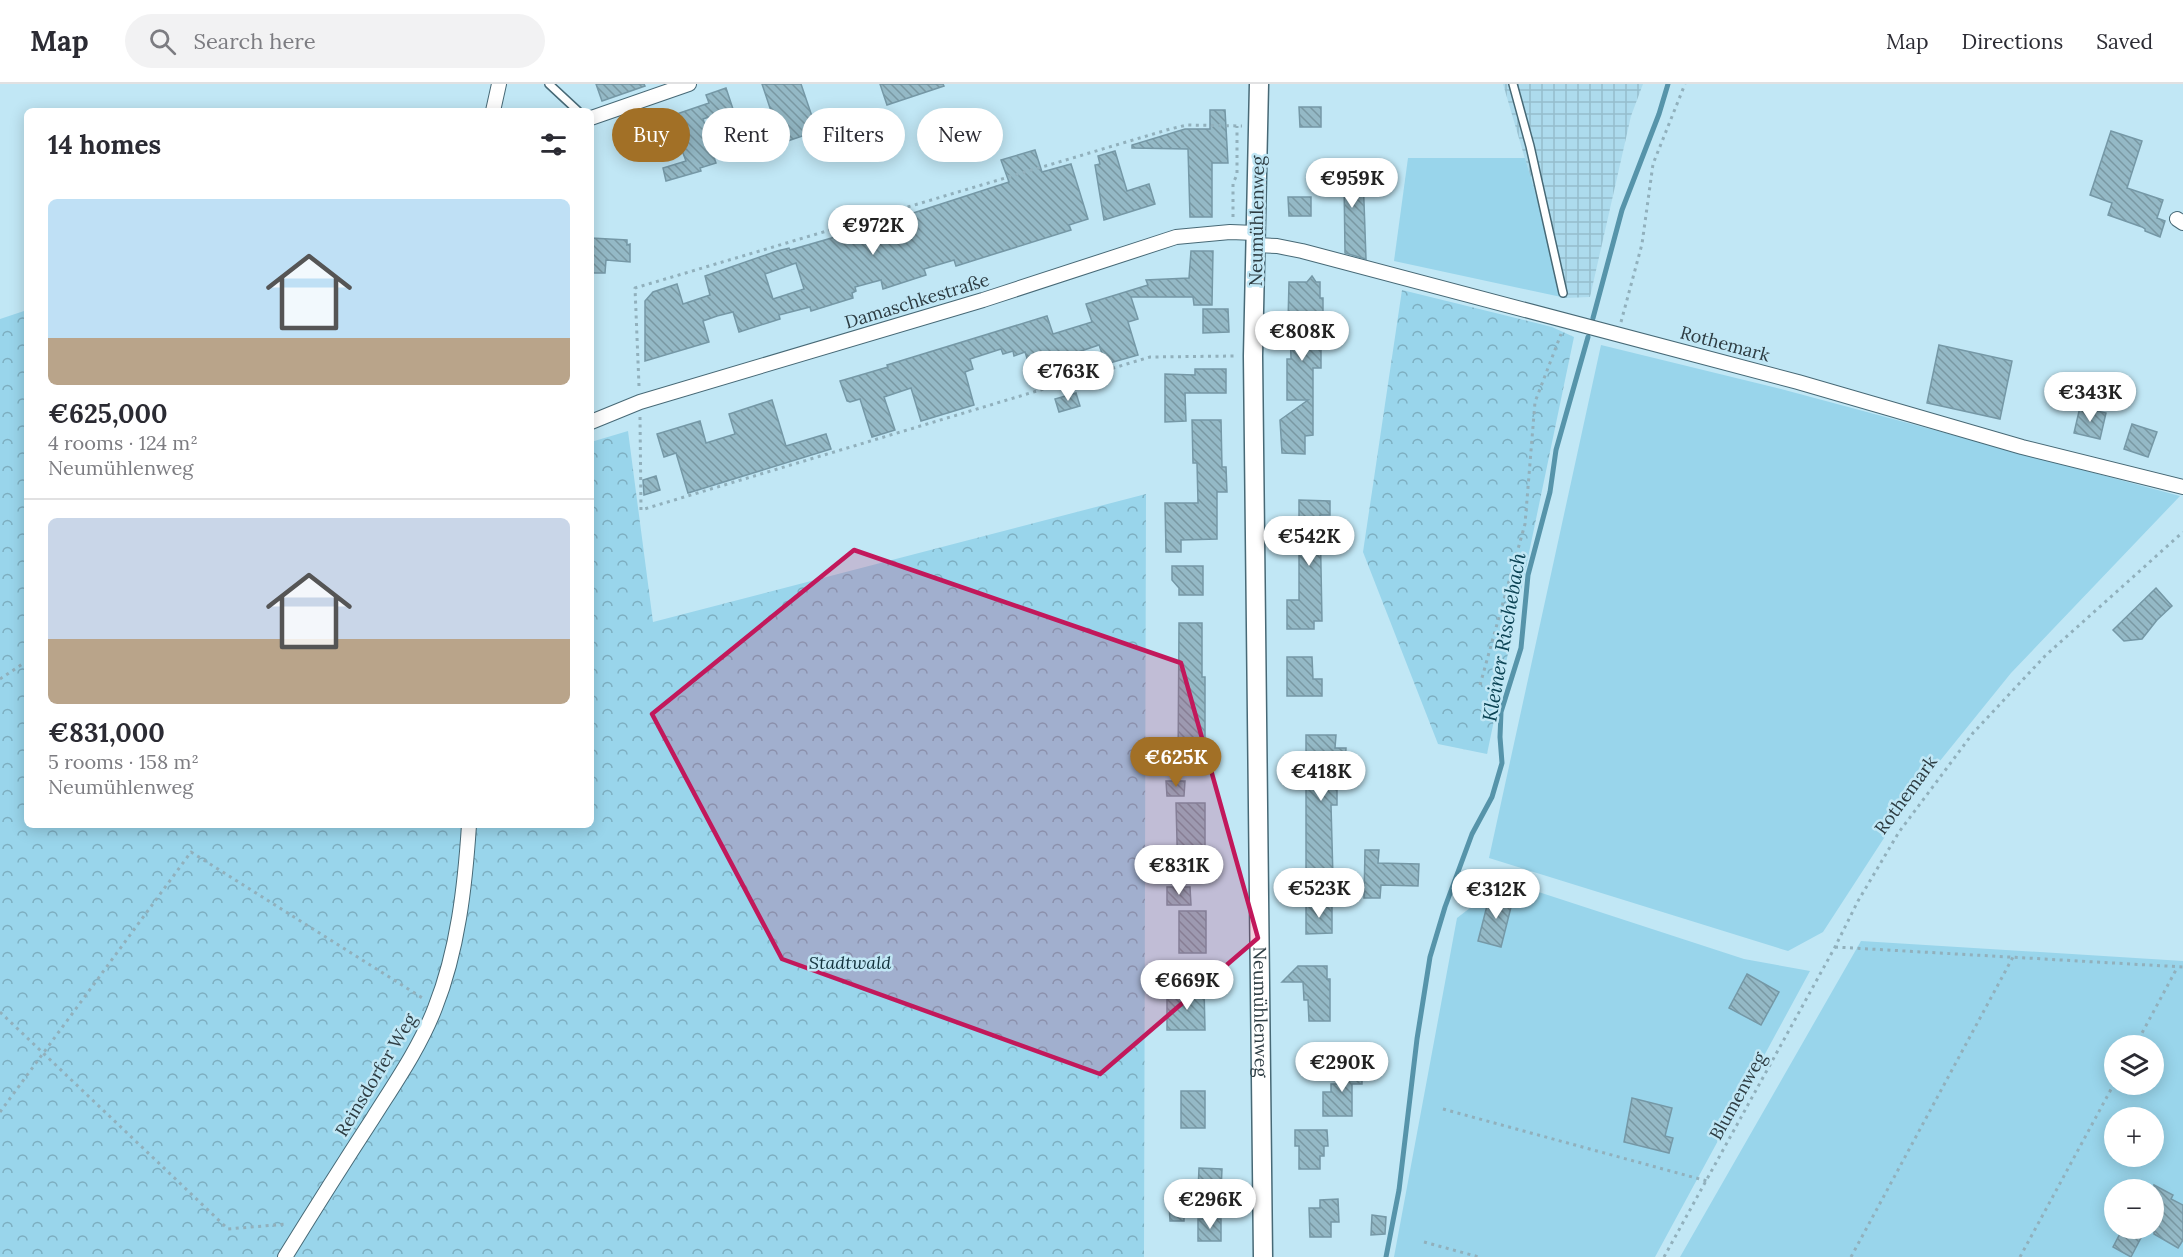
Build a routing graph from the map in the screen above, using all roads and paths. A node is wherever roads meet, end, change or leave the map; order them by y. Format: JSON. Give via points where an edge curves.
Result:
{"nodes":[{"id":1,"x":499,"y":84,"type":"edge"},
{"id":2,"x":549,"y":84,"type":"edge"},
{"id":3,"x":689,"y":84,"type":"edge"},
{"id":4,"x":1259,"y":84,"type":"edge"},
{"id":5,"x":1514,"y":84,"type":"edge"},
{"id":6,"x":1685,"y":84,"type":"edge"},
{"id":7,"x":494,"y":108,"type":"edge"},
{"id":8,"x":575,"y":108,"type":"edge"},
{"id":9,"x":594,"y":117,"type":"edge"},
{"id":10,"x":1237,"y":126,"type":"junction"},
{"id":11,"x":1259,"y":127,"type":"junction"},
{"id":12,"x":1251,"y":237,"type":"junction"},
{"id":13,"x":635,"y":288,"type":"dead end"},
{"id":14,"x":1563,"y":293,"type":"dead end"},
{"id":15,"x":1566,"y":321,"type":"junction"},
{"id":16,"x":1618,"y":334,"type":"junction"},
{"id":17,"x":1253,"y":356,"type":"junction"},
{"id":18,"x":594,"y":421,"type":"edge"},
{"id":19,"x":2183,"y":487,"type":"edge"},
{"id":20,"x":641,"y":510,"type":"dead end"},
{"id":21,"x":2183,"y":532,"type":"edge"},
{"id":22,"x":24,"y":662,"type":"edge"},
{"id":23,"x":0,"y":679,"type":"edge"},
{"id":24,"x":1480,"y":685,"type":"dead end"},
{"id":25,"x":469,"y":828,"type":"edge"},
{"id":26,"x":1835,"y":947,"type":"junction"},
{"id":27,"x":2013,"y":957,"type":"junction"},
{"id":28,"x":2178,"y":967,"type":"junction"},
{"id":29,"x":2183,"y":967,"type":"edge"},
{"id":30,"x":436,"y":1006,"type":"junction"},
{"id":31,"x":0,"y":1012,"type":"edge"},
{"id":32,"x":2141,"y":1035,"type":"edge"},
{"id":33,"x":43,"y":1053,"type":"junction"},
{"id":34,"x":2108,"y":1095,"type":"edge"},
{"id":35,"x":1443,"y":1109,"type":"dead end"},
{"id":36,"x":0,"y":1112,"type":"edge"},
{"id":37,"x":1707,"y":1181,"type":"junction"},
{"id":38,"x":307,"y":1222,"type":"junction"},
{"id":39,"x":1424,"y":1242,"type":"dead end"},
{"id":40,"x":285,"y":1257,"type":"edge"},
{"id":41,"x":1263,"y":1257,"type":"edge"},
{"id":42,"x":1479,"y":1257,"type":"edge"},
{"id":43,"x":1664,"y":1257,"type":"edge"},
{"id":44,"x":1851,"y":1257,"type":"edge"},
{"id":45,"x":2020,"y":1257,"type":"edge"}],
"edges":[{"from":1,"to":7,"type":"street"},
{"from":2,"to":8,"type":"lane"},
{"from":3,"to":9,"type":"street"},
{"from":4,"to":11,"type":"street","name":"Neumühlenweg"},
{"from":5,"to":14,"type":"lane"},
{"from":6,"to":16,"type":"path","via":[[1653,164],[1642,244]]},
{"from":10,"to":11,"type":"path"},
{"from":10,"to":12,"type":"path","via":[[1233,224]]},
{"from":10,"to":13,"type":"path","via":[[1187,125],[1170,129]]},
{"from":11,"to":12,"type":"street","name":"Neumühlenweg"},
{"from":12,"to":15,"type":"street","name":"Rothemark"},
{"from":12,"to":17,"type":"street","name":"Neumühlenweg"},
{"from":12,"to":18,"type":"street","name":"Damaschkestraße","via":[[1176,237],[983,300],[640,402]]},
{"from":15,"to":16,"type":"street","name":"Rothemark"},
{"from":15,"to":24,"type":"path","via":[[1535,402],[1525,524]]},
{"from":16,"to":19,"type":"street","name":"Rothemark","via":[[2022,447]]},
{"from":17,"to":20,"type":"path","via":[[1150,357]]},
{"from":17,"to":41,"type":"street","name":"Neumühlenweg"},
{"from":21,"to":26,"type":"path","name":"Rothemark","via":[[2045,656],[1973,733],[1899,832]]},
{"from":22,"to":23,"type":"path"},
{"from":25,"to":30,"type":"street","name":"Reinsdorfer Weg","via":[[460,911]]},
{"from":26,"to":27,"type":"path"},
{"from":26,"to":37,"type":"path","name":"Blumenweg"},
{"from":27,"to":28,"type":"path"},
{"from":27,"to":44,"type":"path"},
{"from":28,"to":29,"type":"path"},
{"from":28,"to":32,"type":"path"},
{"from":30,"to":33,"type":"path","via":[[191,852]]},
{"from":30,"to":38,"type":"street","name":"Reinsdorfer Weg","via":[[411,1057]]},
{"from":31,"to":33,"type":"path"},
{"from":33,"to":36,"type":"path"},
{"from":33,"to":38,"type":"path","via":[[228,1229]]},
{"from":34,"to":45,"type":"path"},
{"from":35,"to":37,"type":"path"},
{"from":37,"to":43,"type":"path","name":"Blumenweg"},
{"from":38,"to":40,"type":"street","name":"Reinsdorfer Weg"},
{"from":39,"to":42,"type":"path"}]}
